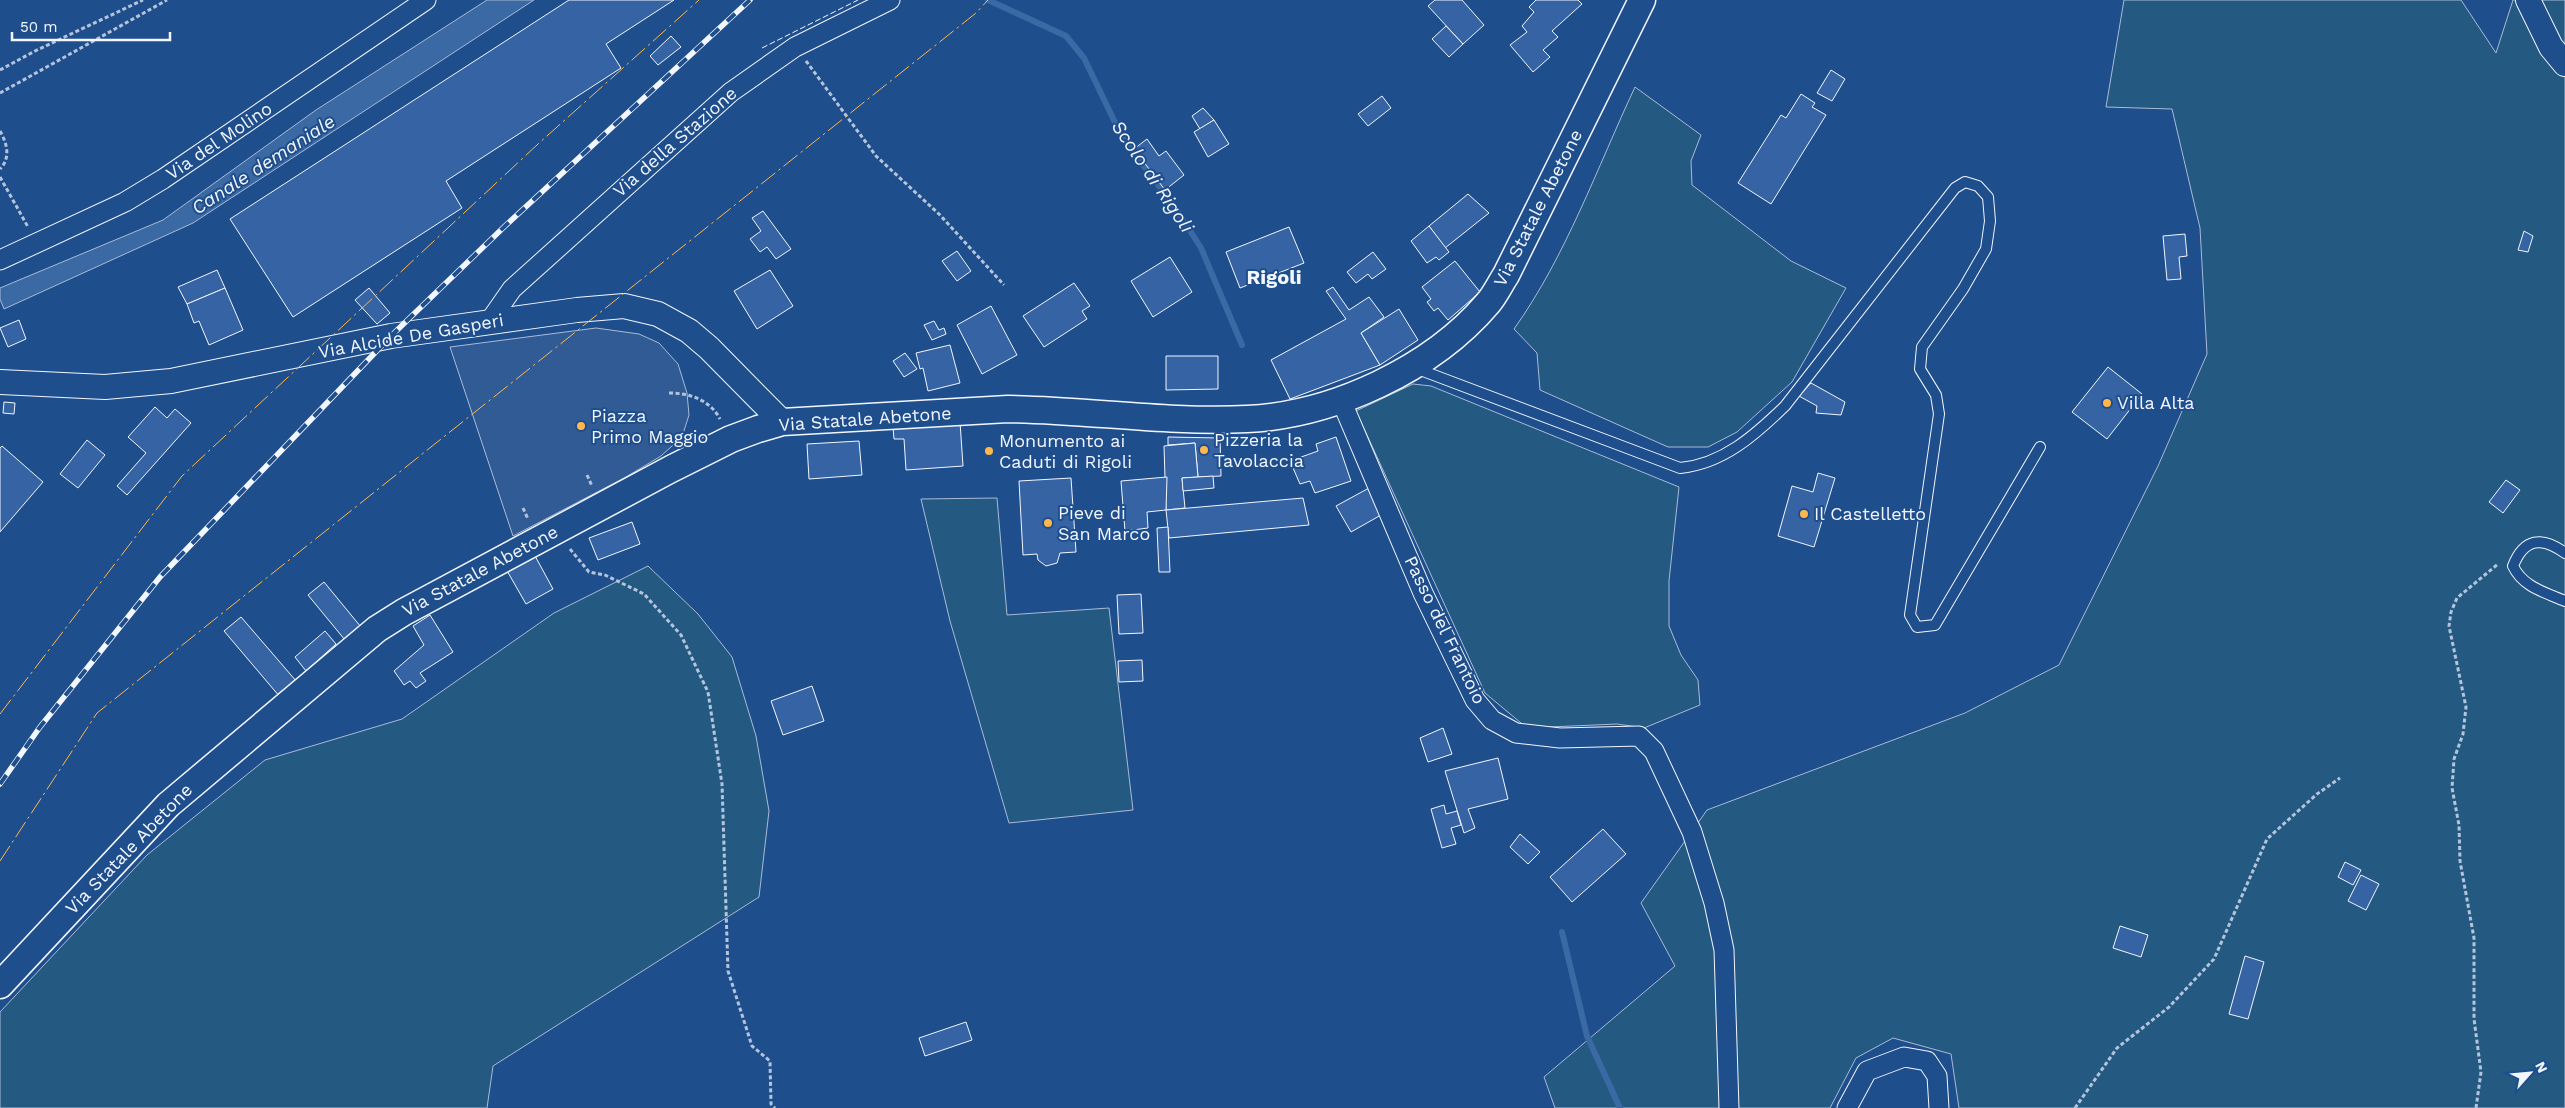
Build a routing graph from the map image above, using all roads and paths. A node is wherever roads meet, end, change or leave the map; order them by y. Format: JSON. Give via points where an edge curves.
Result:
{"nodes":[{"id":1,"x":143,"y":0,"type":"edge"},
{"id":2,"x":167,"y":0,"type":"edge"},
{"id":3,"x":426,"y":0,"type":"edge"},
{"id":4,"x":890,"y":0,"type":"edge"},
{"id":5,"x":1642,"y":0,"type":"edge"},
{"id":6,"x":2528,"y":0,"type":"edge"},
{"id":7,"x":795,"y":47,"type":"junction"},
{"id":8,"x":2565,"y":64,"type":"edge"},
{"id":9,"x":0,"y":70,"type":"edge"},
{"id":10,"x":0,"y":92,"type":"edge"},
{"id":11,"x":0,"y":131,"type":"edge"},
{"id":12,"x":0,"y":169,"type":"edge"},
{"id":13,"x":0,"y":177,"type":"edge"},
{"id":14,"x":37,"y":244,"type":"junction"},
{"id":15,"x":0,"y":260,"type":"edge"},
{"id":16,"x":1004,"y":285,"type":"dead end"},
{"id":17,"x":489,"y":322,"type":"junction"},
{"id":18,"x":1414,"y":368,"type":"junction"},
{"id":19,"x":0,"y":382,"type":"edge"},
{"id":20,"x":669,"y":393,"type":"dead end"},
{"id":21,"x":1341,"y":400,"type":"junction"},
{"id":22,"x":782,"y":422,"type":"junction"},
{"id":23,"x":731,"y":439,"type":"junction"},
{"id":24,"x":2040,"y":447,"type":"dead end"},
{"id":25,"x":560,"y":528,"type":"junction"},
{"id":26,"x":2519,"y":551,"type":"junction"},
{"id":27,"x":2565,"y":553,"type":"edge"},
{"id":28,"x":2565,"y":601,"type":"edge"},
{"id":29,"x":2340,"y":778,"type":"dead end"},
{"id":30,"x":0,"y":985,"type":"edge"},
{"id":31,"x":775,"y":1108,"type":"edge"},
{"id":32,"x":1729,"y":1108,"type":"edge"},
{"id":33,"x":1847,"y":1108,"type":"edge"},
{"id":34,"x":1939,"y":1108,"type":"edge"},
{"id":35,"x":2075,"y":1108,"type":"edge"},
{"id":36,"x":2476,"y":1108,"type":"edge"}],
"edges":[{"from":1,"to":9,"type":"path"},
{"from":2,"to":10,"type":"path"},
{"from":3,"to":14,"type":"street","name":"Via del Molino","via":[[163,179],[125,202]]},
{"from":4,"to":7,"type":"street","name":"Via della Stazione"},
{"from":5,"to":18,"type":"main road","name":"Via Statale Abetone","via":[[1502,282],[1475,317]]},
{"from":6,"to":8,"type":"street","via":[[2551,47]]},
{"from":7,"to":16,"type":"path","via":[[876,156],[940,215]]},
{"from":7,"to":17,"type":"street","name":"Via della Stazione","via":[[731,92],[587,219],[512,289]]},
{"from":11,"to":12,"type":"path","via":[[8,152]]},
{"from":13,"to":14,"type":"path"},
{"from":14,"to":15,"type":"street","name":"Via del Molino"},
{"from":17,"to":19,"type":"street","name":"Via Alcide De Gasperi","via":[[391,336],[171,381],[105,387]]},
{"from":17,"to":22,"type":"street","name":"Via Alcide De Gasperi","via":[[624,306],[658,314],[689,331],[709,348]]},
{"from":18,"to":21,"type":"main road","name":"Via Statale Abetone"},
{"from":18,"to":24,"type":"lane","via":[[1680,468],[1695,467],[1722,456],[1752,437],[1785,406],[1955,188],[1965,182],[1978,186],[1988,197],[1990,221],[1986,249],[1963,289],[1922,347],[1920,369],[1936,395],[1939,414],[1910,614],[1917,627],[1935,625]]},
{"from":20,"to":23,"type":"path","via":[[687,393],[714,407]]},
{"from":21,"to":22,"type":"main road","name":"Via Statale Abetone","via":[[1249,419],[1206,420],[1008,409]]},
{"from":21,"to":32,"type":"street","name":"Passo del Frantoio","via":[[1423,593],[1475,700],[1492,720],[1516,733],[1560,738],[1639,736],[1654,751],[1692,832],[1714,903],[1724,950]]},
{"from":22,"to":23,"type":"main road","name":"Via Statale Abetone"},
{"from":23,"to":25,"type":"main road","name":"Via Statale Abetone"},
{"from":25,"to":30,"type":"main road","name":"Via Statale Abetone","via":[[404,612],[352,648],[168,805]]},
{"from":25,"to":31,"type":"path","via":[[573,555],[590,572],[605,575],[644,594],[681,634],[708,692],[722,784],[728,971],[752,1046],[770,1061],[771,1104]]},
{"from":26,"to":27,"type":"lane","via":[[2530,543],[2542,542]]},
{"from":26,"to":28,"type":"lane","via":[[2513,566],[2518,576],[2528,585]]},
{"from":26,"to":36,"type":"path","via":[[2457,598],[2449,626],[2466,708],[2464,734],[2454,759],[2452,788],[2459,824],[2460,861],[2474,938],[2474,1019],[2482,1072]]},
{"from":29,"to":35,"type":"path","via":[[2267,839],[2214,959],[2169,1007],[2118,1048]]},
{"from":33,"to":34,"type":"street","via":[[1867,1071],[1904,1057],[1927,1061],[1937,1076]]}]}
